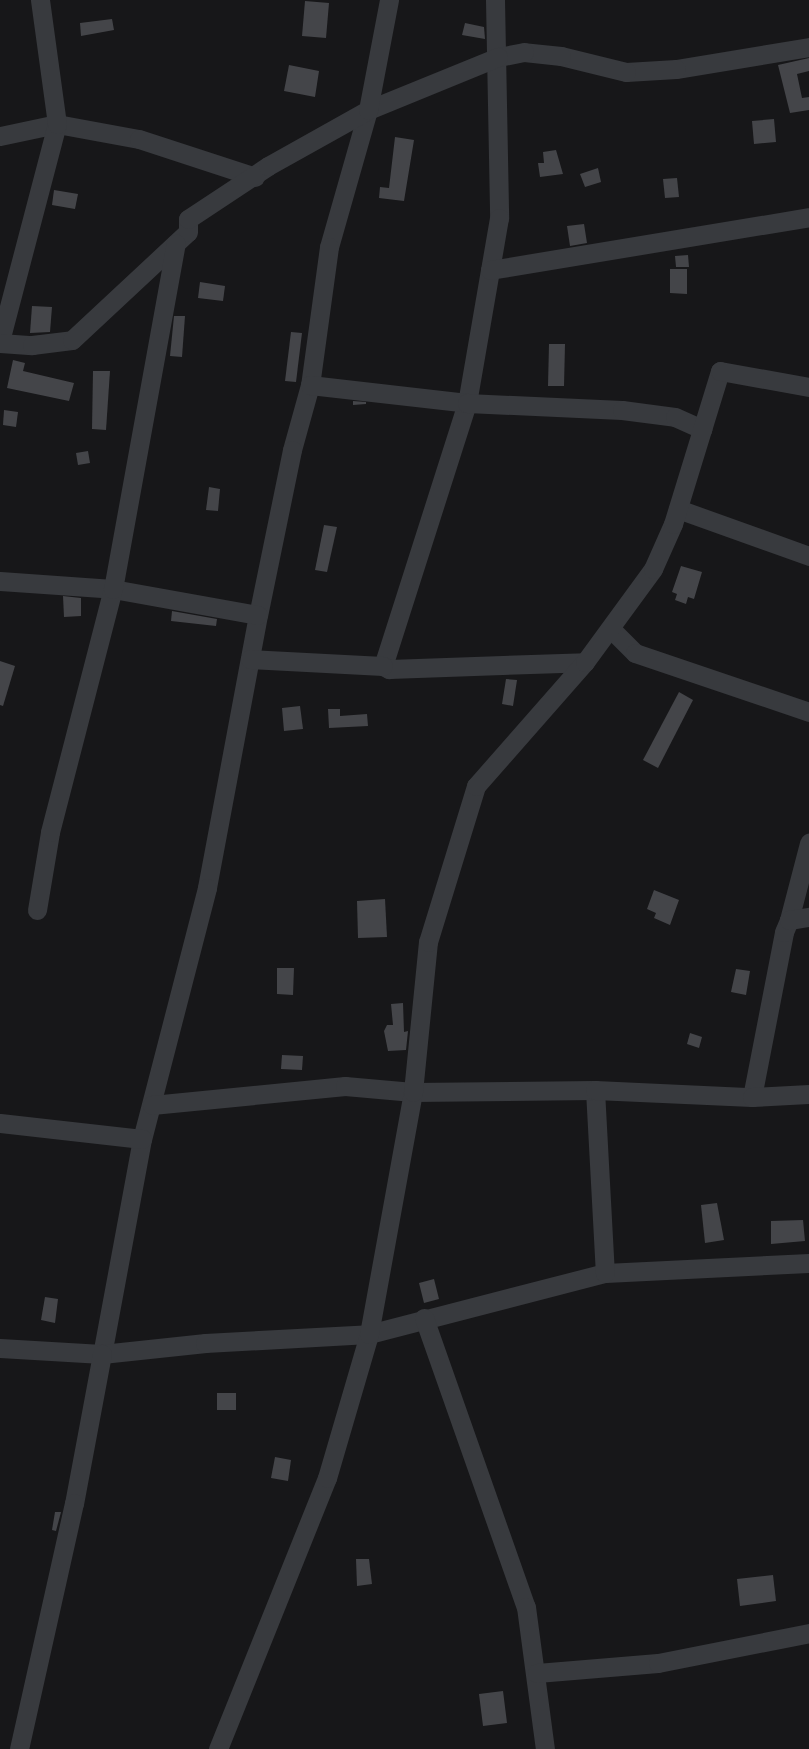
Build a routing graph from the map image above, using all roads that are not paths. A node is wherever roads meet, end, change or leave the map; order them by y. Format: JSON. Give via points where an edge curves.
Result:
{"nodes":[{"id":1,"x":40,"y":0,"type":"edge"},
{"id":2,"x":389,"y":0,"type":"edge"},
{"id":3,"x":495,"y":0,"type":"edge"},
{"id":4,"x":809,"y":47,"type":"edge"},
{"id":5,"x":498,"y":57,"type":"junction"},
{"id":6,"x":368,"y":110,"type":"junction"},
{"id":7,"x":57,"y":124,"type":"junction"},
{"id":8,"x":0,"y":136,"type":"edge"},
{"id":9,"x":255,"y":177,"type":"junction"},
{"id":10,"x":809,"y":217,"type":"edge"},
{"id":11,"x":176,"y":244,"type":"junction"},
{"id":12,"x":490,"y":270,"type":"junction"},
{"id":13,"x":0,"y":342,"type":"edge"},
{"id":14,"x":310,"y":385,"type":"junction"},
{"id":15,"x":809,"y":388,"type":"edge"},
{"id":16,"x":467,"y":403,"type":"junction"},
{"id":17,"x":702,"y":429,"type":"junction"},
{"id":18,"x":678,"y":509,"type":"junction"},
{"id":19,"x":809,"y":556,"type":"edge"},
{"id":20,"x":0,"y":581,"type":"edge"},
{"id":21,"x":113,"y":589,"type":"junction"},
{"id":22,"x":258,"y":614,"type":"junction"},
{"id":23,"x":611,"y":629,"type":"junction"},
{"id":24,"x":250,"y":659,"type":"junction"},
{"id":25,"x":585,"y":662,"type":"junction"},
{"id":26,"x":383,"y":666,"type":"junction"},
{"id":27,"x":809,"y":712,"type":"edge"},
{"id":28,"x":809,"y":843,"type":"edge"},
{"id":29,"x":37,"y":910,"type":"dead end"},
{"id":30,"x":809,"y":917,"type":"edge"},
{"id":31,"x":789,"y":920,"type":"junction"},
{"id":32,"x":595,"y":1090,"type":"junction"},
{"id":33,"x":413,"y":1092,"type":"junction"},
{"id":34,"x":809,"y":1094,"type":"edge"},
{"id":35,"x":752,"y":1097,"type":"junction"},
{"id":36,"x":152,"y":1104,"type":"junction"},
{"id":37,"x":0,"y":1123,"type":"edge"},
{"id":38,"x":142,"y":1139,"type":"junction"},
{"id":39,"x":809,"y":1263,"type":"edge"},
{"id":40,"x":605,"y":1273,"type":"junction"},
{"id":41,"x":424,"y":1318,"type":"junction"},
{"id":42,"x":369,"y":1334,"type":"junction"},
{"id":43,"x":0,"y":1348,"type":"edge"},
{"id":44,"x":102,"y":1354,"type":"junction"},
{"id":45,"x":809,"y":1633,"type":"edge"},
{"id":46,"x":537,"y":1673,"type":"junction"},
{"id":47,"x":19,"y":1749,"type":"edge"},
{"id":48,"x":218,"y":1749,"type":"edge"},
{"id":49,"x":545,"y":1749,"type":"edge"}],
"edges":[{"from":1,"to":7,"type":"street"},
{"from":2,"to":6,"type":"street"},
{"from":3,"to":5,"type":"street"},
{"from":4,"to":5,"type":"street","via":[[676,69],[626,72],[542,53]]},
{"from":5,"to":6,"type":"street"},
{"from":5,"to":12,"type":"street","via":[[499,218]]},
{"from":6,"to":9,"type":"street"},
{"from":6,"to":14,"type":"street","via":[[329,247]]},
{"from":7,"to":8,"type":"street"},
{"from":7,"to":9,"type":"street","via":[[139,139]]},
{"from":7,"to":13,"type":"street"},
{"from":9,"to":11,"type":"street","via":[[188,219],[188,232]]},
{"from":10,"to":12,"type":"street","via":[[752,224],[694,238]]},
{"from":11,"to":13,"type":"street","via":[[72,340],[32,345]]},
{"from":11,"to":21,"type":"street"},
{"from":12,"to":16,"type":"street"},
{"from":14,"to":16,"type":"street"},
{"from":14,"to":22,"type":"street"},
{"from":15,"to":17,"type":"street","via":[[720,371]]},
{"from":16,"to":17,"type":"street","via":[[622,410],[676,418]]},
{"from":16,"to":26,"type":"street"},
{"from":17,"to":18,"type":"street"},
{"from":18,"to":19,"type":"street"},
{"from":18,"to":23,"type":"street","via":[[653,568]]},
{"from":20,"to":21,"type":"street"},
{"from":21,"to":22,"type":"street"},
{"from":21,"to":29,"type":"street","via":[[50,832]]},
{"from":22,"to":24,"type":"street"},
{"from":23,"to":25,"type":"street"},
{"from":23,"to":27,"type":"street","via":[[635,653]]},
{"from":24,"to":26,"type":"street"},
{"from":24,"to":36,"type":"street","via":[[208,888]]},
{"from":25,"to":26,"type":"street","via":[[389,669]]},
{"from":25,"to":33,"type":"street","via":[[476,786],[428,942]]},
{"from":28,"to":31,"type":"street"},
{"from":30,"to":31,"type":"street"},
{"from":31,"to":35,"type":"street"},
{"from":32,"to":33,"type":"street"},
{"from":32,"to":35,"type":"street"},
{"from":32,"to":40,"type":"street"},
{"from":33,"to":36,"type":"street","via":[[345,1086]]},
{"from":33,"to":42,"type":"street"},
{"from":34,"to":35,"type":"street"},
{"from":36,"to":38,"type":"street"},
{"from":37,"to":38,"type":"street"},
{"from":38,"to":44,"type":"street"},
{"from":39,"to":40,"type":"street"},
{"from":40,"to":41,"type":"street"},
{"from":41,"to":42,"type":"street"},
{"from":41,"to":46,"type":"street","via":[[526,1608]]},
{"from":42,"to":44,"type":"street","via":[[205,1343]]},
{"from":42,"to":48,"type":"street","via":[[327,1478]]},
{"from":43,"to":44,"type":"street"},
{"from":44,"to":47,"type":"street","via":[[74,1503]]},
{"from":45,"to":46,"type":"street","via":[[658,1662]]},
{"from":46,"to":49,"type":"street"}]}
